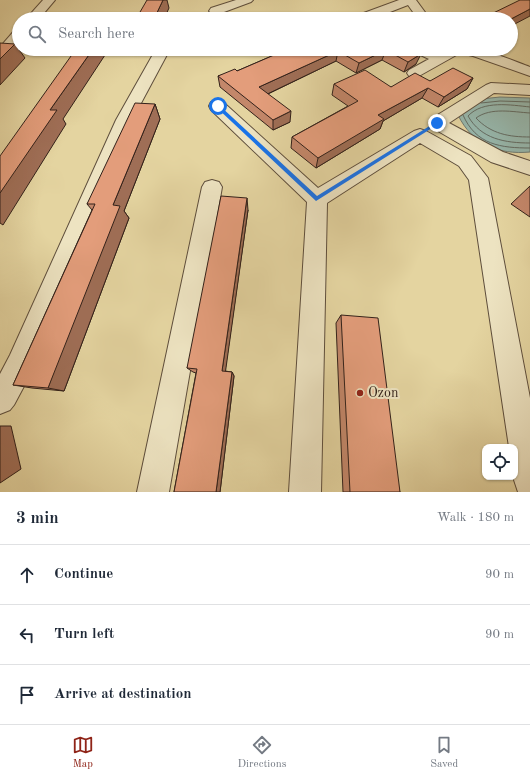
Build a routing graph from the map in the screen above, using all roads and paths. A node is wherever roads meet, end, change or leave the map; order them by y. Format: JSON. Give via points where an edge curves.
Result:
{"nodes":[{"id":1,"x":49,"y":0,"type":"edge"},
{"id":2,"x":247,"y":0,"type":"edge"},
{"id":3,"x":410,"y":0,"type":"edge"},
{"id":4,"x":38,"y":12,"type":"edge"},
{"id":5,"x":216,"y":12,"type":"edge"},
{"id":6,"x":378,"y":12,"type":"edge"},
{"id":7,"x":419,"y":12,"type":"edge"},
{"id":8,"x":12,"y":42,"type":"edge"},
{"id":9,"x":0,"y":55,"type":"edge"},
{"id":10,"x":159,"y":56,"type":"edge"},
{"id":11,"x":433,"y":56,"type":"edge"},
{"id":12,"x":445,"y":56,"type":"edge"},
{"id":13,"x":485,"y":56,"type":"edge"},
{"id":14,"x":439,"y":59,"type":"junction"},
{"id":15,"x":530,"y":72,"type":"edge"},
{"id":16,"x":414,"y":73,"type":"edge"},
{"id":17,"x":530,"y":90,"type":"edge"},
{"id":18,"x":218,"y":106,"type":"dead end"},
{"id":19,"x":428,"y":129,"type":"junction"},
{"id":20,"x":530,"y":168,"type":"edge"},
{"id":21,"x":212,"y":187,"type":"dead end"},
{"id":22,"x":316,"y":199,"type":"junction"},
{"id":23,"x":0,"y":400,"type":"edge"},
{"id":24,"x":530,"y":482,"type":"edge"},
{"id":25,"x":153,"y":492,"type":"edge"},
{"id":26,"x":305,"y":492,"type":"edge"}],
"edges":[{"from":1,"to":4,"type":"street"},
{"from":2,"to":5,"type":"street"},
{"from":3,"to":6,"type":"street"},
{"from":3,"to":7,"type":"street"},
{"from":8,"to":9,"type":"street"},
{"from":10,"to":23,"type":"street","via":[[124,120],[20,365]]},
{"from":11,"to":14,"type":"street"},
{"from":12,"to":14,"type":"street"},
{"from":13,"to":15,"type":"street"},
{"from":14,"to":16,"type":"street"},
{"from":17,"to":19,"type":"street","via":[[491,88]]},
{"from":18,"to":22,"type":"street"},
{"from":19,"to":20,"type":"street"},
{"from":19,"to":22,"type":"street"},
{"from":19,"to":24,"type":"street","via":[[465,161],[478,178]]},
{"from":21,"to":25,"type":"street"},
{"from":22,"to":26,"type":"street"}]}
